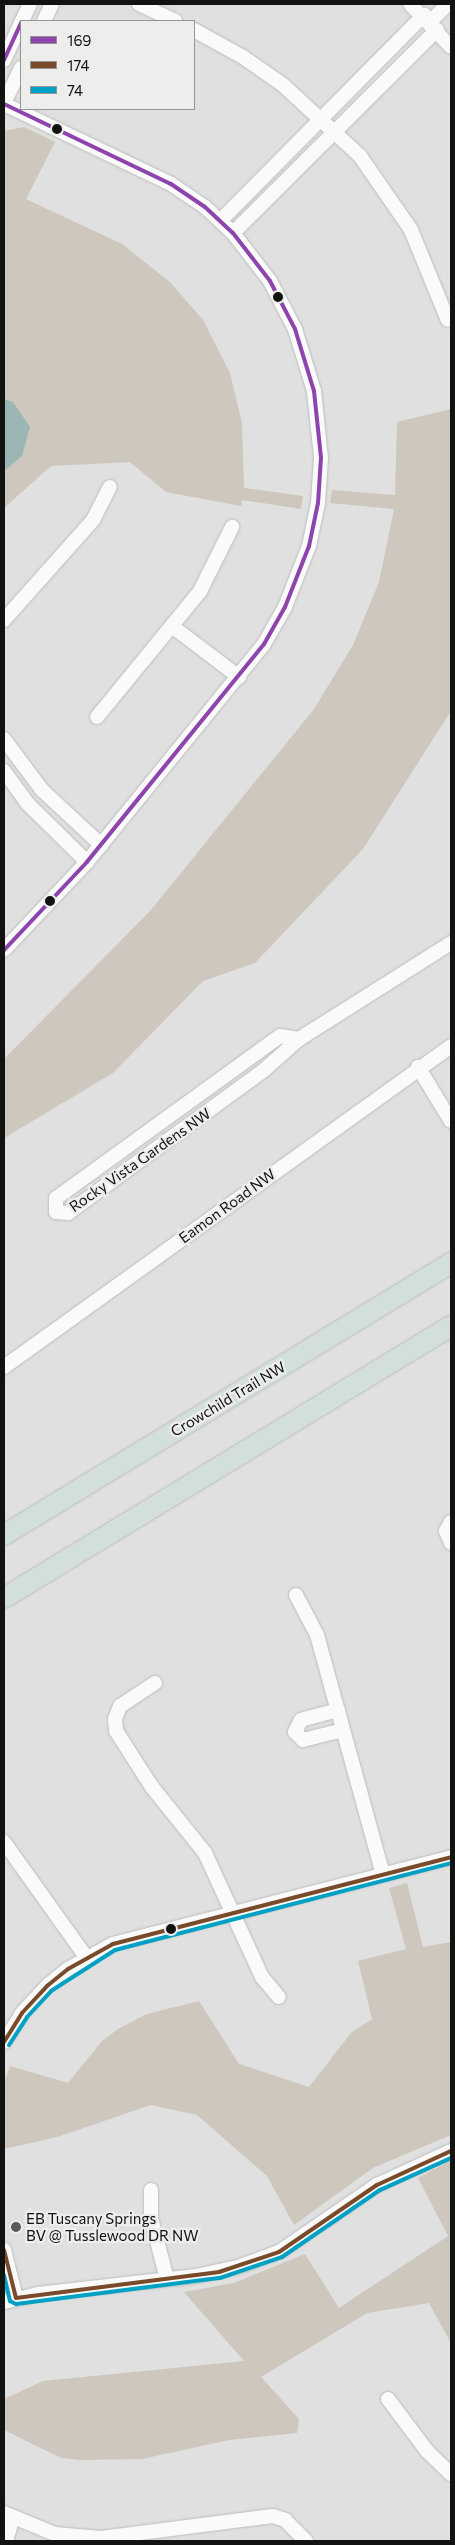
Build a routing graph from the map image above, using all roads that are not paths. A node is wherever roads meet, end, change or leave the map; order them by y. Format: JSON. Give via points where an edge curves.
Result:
{"nodes":[{"id":1,"x":30,"y":4,"type":"edge"},
{"id":2,"x":52,"y":4,"type":"edge"},
{"id":3,"x":139,"y":4,"type":"edge"},
{"id":4,"x":410,"y":4,"type":"edge"},
{"id":5,"x":448,"y":4,"type":"edge"},
{"id":6,"x":23,"y":20,"type":"edge"},
{"id":7,"x":44,"y":20,"type":"edge"},
{"id":8,"x":174,"y":20,"type":"edge"},
{"id":9,"x":430,"y":22,"type":"junction"},
{"id":10,"x":20,"y":26,"type":"edge"},
{"id":11,"x":195,"y":31,"type":"edge"},
{"id":12,"x":451,"y":47,"type":"edge"},
{"id":13,"x":4,"y":60,"type":"edge"},
{"id":14,"x":373,"y":69,"type":"junction"},
{"id":15,"x":20,"y":70,"type":"edge"},
{"id":16,"x":384,"y":79,"type":"junction"},
{"id":17,"x":4,"y":104,"type":"edge"},
{"id":18,"x":323,"y":118,"type":"junction"},
{"id":19,"x":334,"y":130,"type":"junction"},
{"id":20,"x":270,"y":172,"type":"junction"},
{"id":21,"x":281,"y":183,"type":"junction"},
{"id":22,"x":221,"y":220,"type":"junction"},
{"id":23,"x":233,"y":233,"type":"junction"},
{"id":24,"x":448,"y":320,"type":"dead end"},
{"id":25,"x":110,"y":487,"type":"dead end"},
{"id":26,"x":232,"y":527,"type":"dead end"},
{"id":27,"x":4,"y":620,"type":"edge"},
{"id":28,"x":173,"y":627,"type":"junction"},
{"id":29,"x":239,"y":677,"type":"junction"},
{"id":30,"x":97,"y":718,"type":"dead end"},
{"id":31,"x":5,"y":743,"type":"edge"},
{"id":32,"x":4,"y":771,"type":"edge"},
{"id":33,"x":42,"y":790,"type":"junction"},
{"id":34,"x":28,"y":804,"type":"junction"},
{"id":35,"x":101,"y":845,"type":"junction"},
{"id":36,"x":88,"y":862,"type":"junction"},
{"id":37,"x":451,"y":943,"type":"edge"},
{"id":38,"x":4,"y":950,"type":"edge"},
{"id":39,"x":299,"y":1039,"type":"junction"},
{"id":40,"x":451,"y":1046,"type":"edge"},
{"id":41,"x":418,"y":1067,"type":"junction"},
{"id":42,"x":451,"y":1121,"type":"edge"},
{"id":43,"x":451,"y":1263,"type":"edge"},
{"id":44,"x":451,"y":1326,"type":"edge"},
{"id":45,"x":4,"y":1367,"type":"edge"},
{"id":46,"x":451,"y":1522,"type":"edge"},
{"id":47,"x":4,"y":1535,"type":"edge"},
{"id":48,"x":451,"y":1543,"type":"edge"},
{"id":49,"x":296,"y":1595,"type":"dead end"},
{"id":50,"x":4,"y":1598,"type":"edge"},
{"id":51,"x":155,"y":1683,"type":"dead end"},
{"id":52,"x":338,"y":1710,"type":"junction"},
{"id":53,"x":343,"y":1730,"type":"junction"},
{"id":54,"x":4,"y":1842,"type":"edge"},
{"id":55,"x":451,"y":1857,"type":"edge"},
{"id":56,"x":383,"y":1874,"type":"junction"},
{"id":57,"x":233,"y":1912,"type":"junction"},
{"id":58,"x":86,"y":1957,"type":"junction"},
{"id":59,"x":280,"y":1997,"type":"dead end"},
{"id":60,"x":4,"y":2042,"type":"edge"},
{"id":61,"x":451,"y":2151,"type":"edge"},
{"id":62,"x":151,"y":2190,"type":"dead end"},
{"id":63,"x":4,"y":2250,"type":"edge"},
{"id":64,"x":167,"y":2279,"type":"junction"},
{"id":65,"x":10,"y":2300,"type":"edge"},
{"id":66,"x":388,"y":2399,"type":"dead end"},
{"id":67,"x":451,"y":2474,"type":"edge"},
{"id":68,"x":8,"y":2515,"type":"edge"},
{"id":69,"x":148,"y":2538,"type":"edge"},
{"id":70,"x":6,"y":2541,"type":"edge"},
{"id":71,"x":306,"y":2541,"type":"edge"}],
"edges":[{"from":1,"to":6,"type":"street"},
{"from":2,"to":7,"type":"street"},
{"from":3,"to":8,"type":"street"},
{"from":4,"to":9,"type":"street"},
{"from":5,"to":9,"type":"street"},
{"from":9,"to":12,"type":"street"},
{"from":9,"to":14,"type":"street"},
{"from":9,"to":16,"type":"street"},
{"from":10,"to":13,"type":"street"},
{"from":11,"to":18,"type":"street","via":[[264,70]]},
{"from":14,"to":16,"type":"street"},
{"from":14,"to":18,"type":"street"},
{"from":15,"to":17,"type":"street"},
{"from":16,"to":19,"type":"street"},
{"from":17,"to":22,"type":"street","via":[[153,174]]},
{"from":18,"to":19,"type":"street"},
{"from":18,"to":20,"type":"street"},
{"from":19,"to":21,"type":"street"},
{"from":19,"to":24,"type":"street","via":[[360,156],[400,210],[429,266]]},
{"from":20,"to":21,"type":"street"},
{"from":20,"to":22,"type":"street"},
{"from":21,"to":23,"type":"street"},
{"from":22,"to":23,"type":"street"},
{"from":23,"to":29,"type":"street","via":[[270,282],[295,329],[314,391],[321,458],[318,503],[302,567],[275,627]]},
{"from":25,"to":27,"type":"street","via":[[93,520]]},
{"from":26,"to":28,"type":"street","via":[[200,591]]},
{"from":28,"to":29,"type":"street"},
{"from":28,"to":30,"type":"street"},
{"from":29,"to":35,"type":"street"},
{"from":31,"to":33,"type":"street"},
{"from":32,"to":34,"type":"street"},
{"from":33,"to":34,"type":"street"},
{"from":33,"to":35,"type":"street"},
{"from":34,"to":36,"type":"street"},
{"from":35,"to":36,"type":"street"},
{"from":36,"to":38,"type":"street"},
{"from":37,"to":39,"type":"street","name":"Rocky Vista Gardens NW"},
{"from":39,"to":39,"type":"street","name":"Rocky Vista Gardens NW","via":[[280,1036],[56,1198],[56,1212],[68,1213],[264,1070]]},
{"from":40,"to":41,"type":"street","name":"Eamon Road NW"},
{"from":41,"to":42,"type":"street"},
{"from":41,"to":45,"type":"street","name":"Eamon Road NW"},
{"from":43,"to":47,"type":"highway","name":"Crowchild Trail NW"},
{"from":44,"to":50,"type":"highway"},
{"from":46,"to":48,"type":"street","via":[[446,1531]]},
{"from":49,"to":52,"type":"street","via":[[312,1622]]},
{"from":51,"to":57,"type":"street","via":[[120,1706],[114,1719],[116,1731],[152,1787],[205,1853]]},
{"from":52,"to":53,"type":"street"},
{"from":52,"to":53,"type":"street","via":[[301,1720],[295,1732],[303,1740]]},
{"from":53,"to":56,"type":"street"},
{"from":54,"to":58,"type":"street"},
{"from":55,"to":56,"type":"street"},
{"from":56,"to":57,"type":"street"},
{"from":57,"to":58,"type":"street","via":[[135,1937]]},
{"from":57,"to":59,"type":"street","via":[[262,1977]]},
{"from":58,"to":60,"type":"street","via":[[40,1992]]},
{"from":61,"to":64,"type":"street","via":[[377,2186],[279,2252],[235,2268]]},
{"from":62,"to":64,"type":"street","via":[[151,2218]]},
{"from":63,"to":65,"type":"street"},
{"from":64,"to":65,"type":"street"},
{"from":66,"to":67,"type":"street","via":[[427,2451]]},
{"from":68,"to":69,"type":"street","via":[[70,2536]]},
{"from":68,"to":70,"type":"street"},
{"from":69,"to":71,"type":"street","via":[[273,2516],[285,2520]]}]}
